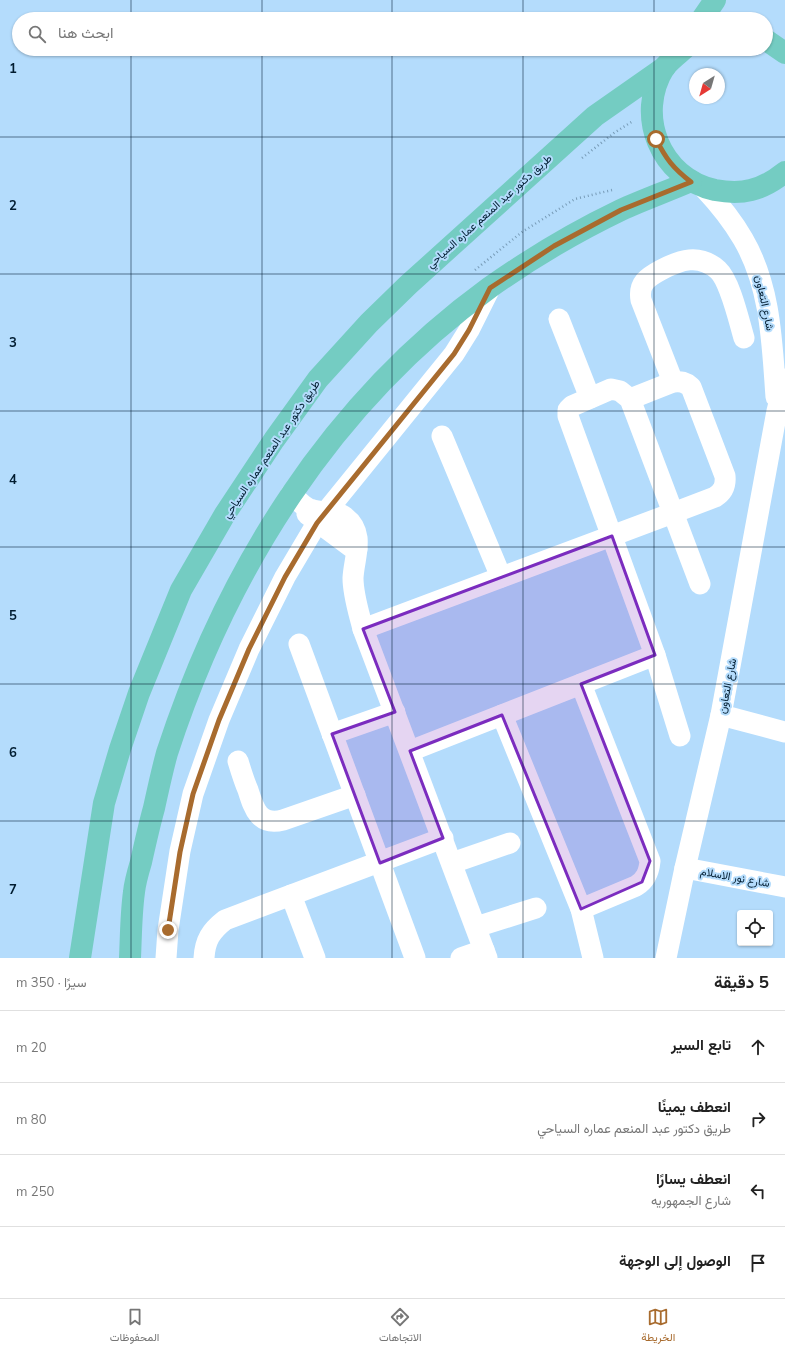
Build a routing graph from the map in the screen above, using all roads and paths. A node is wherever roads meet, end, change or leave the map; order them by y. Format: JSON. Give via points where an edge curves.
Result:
{"nodes":[{"id":1,"x":715,"y":0,"type":"edge"},
{"id":2,"x":707,"y":12,"type":"edge"},
{"id":3,"x":773,"y":45,"type":"edge"},
{"id":4,"x":785,"y":53,"type":"edge"},
{"id":5,"x":677,"y":56,"type":"edge"},
{"id":6,"x":665,"y":67,"type":"junction"},
{"id":7,"x":785,"y":172,"type":"edge"},
{"id":8,"x":698,"y":185,"type":"junction"},
{"id":9,"x":490,"y":288,"type":"junction"},
{"id":10,"x":559,"y":319,"type":"dead end"},
{"id":11,"x":744,"y":338,"type":"dead end"},
{"id":12,"x":785,"y":379,"type":"edge"},
{"id":13,"x":673,"y":382,"type":"junction"},
{"id":14,"x":590,"y":398,"type":"junction"},
{"id":15,"x":630,"y":399,"type":"junction"},
{"id":16,"x":777,"y":411,"type":"junction"},
{"id":17,"x":442,"y":436,"type":"dead end"},
{"id":18,"x":290,"y":496,"type":"junction"},
{"id":19,"x":673,"y":513,"type":"junction"},
{"id":20,"x":322,"y":517,"type":"junction"},
{"id":21,"x":612,"y":536,"type":"junction"},
{"id":22,"x":500,"y":578,"type":"junction"},
{"id":23,"x":700,"y":584,"type":"dead end"},
{"id":24,"x":363,"y":629,"type":"junction"},
{"id":25,"x":299,"y":644,"type":"dead end"},
{"id":26,"x":655,"y":655,"type":"junction"},
{"id":27,"x":581,"y":684,"type":"junction"},
{"id":28,"x":395,"y":712,"type":"junction"},
{"id":29,"x":502,"y":715,"type":"junction"},
{"id":30,"x":722,"y":715,"type":"junction"},
{"id":31,"x":785,"y":732,"type":"edge"},
{"id":32,"x":332,"y":734,"type":"junction"},
{"id":33,"x":680,"y":736,"type":"dead end"},
{"id":34,"x":410,"y":751,"type":"junction"},
{"id":35,"x":238,"y":761,"type":"dead end"},
{"id":36,"x":355,"y":796,"type":"junction"},
{"id":37,"x":442,"y":838,"type":"junction"},
{"id":38,"x":510,"y":843,"type":"dead end"},
{"id":39,"x":380,"y":863,"type":"junction"},
{"id":40,"x":452,"y":863,"type":"junction"},
{"id":41,"x":685,"y":868,"type":"junction"},
{"id":42,"x":785,"y":886,"type":"edge"},
{"id":43,"x":291,"y":895,"type":"junction"},
{"id":44,"x":536,"y":908,"type":"dead end"},
{"id":45,"x":581,"y":909,"type":"junction"},
{"id":46,"x":476,"y":927,"type":"junction"},
{"id":47,"x":486,"y":954,"type":"edge"},
{"id":48,"x":80,"y":958,"type":"edge"},
{"id":49,"x":130,"y":958,"type":"edge"},
{"id":50,"x":166,"y":958,"type":"edge"},
{"id":51,"x":204,"y":958,"type":"edge"},
{"id":52,"x":315,"y":958,"type":"edge"},
{"id":53,"x":415,"y":958,"type":"edge"},
{"id":54,"x":461,"y":958,"type":"edge"},
{"id":55,"x":593,"y":958,"type":"edge"},
{"id":56,"x":666,"y":958,"type":"edge"}],
"edges":[{"from":1,"to":2,"type":"main road"},
{"from":3,"to":4,"type":"main road"},
{"from":5,"to":6,"type":"main road"},
{"from":6,"to":8,"type":"main road","via":[[656,84],[652,102],[656,139],[664,156],[676,170]]},
{"from":6,"to":48,"type":"main road","name":"طريق دكتور عبد المنعم عماره السياحي","via":[[595,116],[408,285],[370,323],[318,379],[225,514],[181,590],[139,693],[120,748],[104,803]]},
{"from":7,"to":8,"type":"main road","via":[[772,182],[750,191],[727,193]]},
{"from":8,"to":9,"type":"main road","via":[[621,210],[554,246]]},
{"from":8,"to":16,"type":"street","name":"شارع التعاون","via":[[726,212],[744,239],[757,268],[771,332]]},
{"from":9,"to":18,"type":"main road","via":[[446,321],[367,398],[331,440]]},
{"from":9,"to":20,"type":"street","via":[[454,354]]},
{"from":10,"to":14,"type":"street"},
{"from":11,"to":13,"type":"street","via":[[725,278],[709,264],[698,260],[677,262],[647,278],[641,288],[641,300]]},
{"from":12,"to":16,"type":"street","name":"شارع التعاون"},
{"from":13,"to":15,"type":"street"},
{"from":13,"to":19,"type":"street","via":[[679,381],[691,387],[726,482],[724,489],[714,498]]},
{"from":14,"to":15,"type":"street","via":[[611,389],[620,391]]},
{"from":14,"to":21,"type":"street","via":[[572,406],[568,410],[568,416]]},
{"from":15,"to":19,"type":"street"},
{"from":16,"to":30,"type":"street","name":"شارع التعاون"},
{"from":17,"to":22,"type":"street"},
{"from":18,"to":20,"type":"street"},
{"from":18,"to":49,"type":"main road","via":[[240,579],[189,690],[169,748],[134,890]]},
{"from":19,"to":21,"type":"street"},
{"from":19,"to":23,"type":"street"},
{"from":20,"to":24,"type":"street","via":[[350,546],[357,549],[353,578],[356,604]]},
{"from":20,"to":50,"type":"street","via":[[285,577],[249,649],[198,779],[180,852]]},
{"from":21,"to":22,"type":"street"},
{"from":21,"to":26,"type":"street"},
{"from":22,"to":24,"type":"street"},
{"from":24,"to":28,"type":"street"},
{"from":25,"to":32,"type":"street"},
{"from":26,"to":27,"type":"street"},
{"from":26,"to":33,"type":"street"},
{"from":27,"to":29,"type":"street"},
{"from":27,"to":45,"type":"street","via":[[650,861],[649,870],[642,882]]},
{"from":28,"to":32,"type":"street"},
{"from":28,"to":34,"type":"street"},
{"from":29,"to":34,"type":"street"},
{"from":29,"to":45,"type":"street"},
{"from":30,"to":31,"type":"street"},
{"from":30,"to":41,"type":"street","name":"شارع التعاون"},
{"from":32,"to":36,"type":"street"},
{"from":34,"to":37,"type":"street"},
{"from":35,"to":36,"type":"street","via":[[254,809],[261,817],[272,822]]},
{"from":36,"to":39,"type":"street"},
{"from":37,"to":39,"type":"street"},
{"from":37,"to":40,"type":"street"},
{"from":38,"to":40,"type":"street"},
{"from":39,"to":43,"type":"street"},
{"from":39,"to":53,"type":"street"},
{"from":40,"to":46,"type":"street"},
{"from":41,"to":42,"type":"street","name":"شارع نور الاسلام"},
{"from":41,"to":56,"type":"street","name":"شارع التعاون"},
{"from":43,"to":51,"type":"street","via":[[225,920],[210,936],[205,946]]},
{"from":43,"to":52,"type":"street"},
{"from":44,"to":46,"type":"street"},
{"from":45,"to":55,"type":"street"},
{"from":46,"to":47,"type":"street"},
{"from":47,"to":54,"type":"street"}]}
